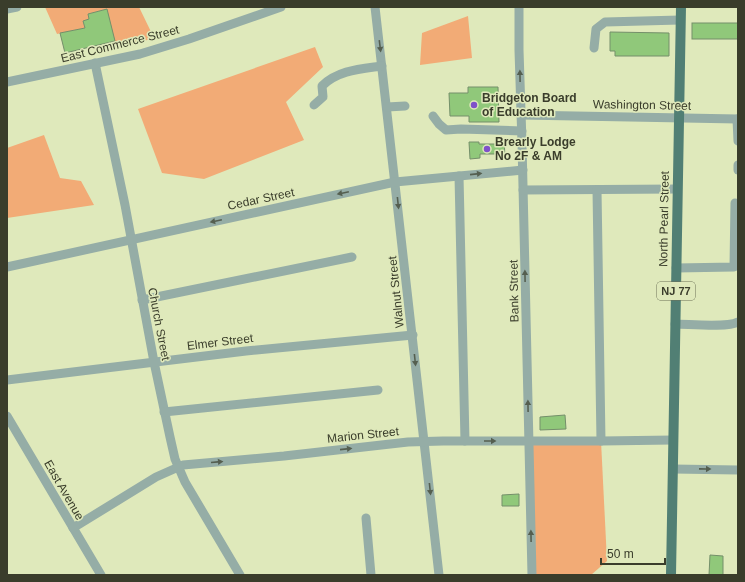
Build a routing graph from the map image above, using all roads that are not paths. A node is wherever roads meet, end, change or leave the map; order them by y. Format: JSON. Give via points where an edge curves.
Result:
{"nodes":[{"id":1,"x":16,"y":7,"type":"edge"},
{"id":2,"x":281,"y":7,"type":"edge"},
{"id":3,"x":375,"y":7,"type":"edge"},
{"id":4,"x":519,"y":7,"type":"edge"},
{"id":5,"x":681,"y":7,"type":"edge"},
{"id":6,"x":7,"y":9,"type":"edge"},
{"id":7,"x":680,"y":20,"type":"junction"},
{"id":8,"x":594,"y":48,"type":"dead end"},
{"id":9,"x":95,"y":63,"type":"junction"},
{"id":10,"x":382,"y":66,"type":"junction"},
{"id":11,"x":7,"y":82,"type":"edge"},
{"id":12,"x":314,"y":105,"type":"dead end"},
{"id":13,"x":405,"y":106,"type":"dead end"},
{"id":14,"x":387,"y":107,"type":"junction"},
{"id":15,"x":521,"y":115,"type":"junction"},
{"id":16,"x":433,"y":116,"type":"dead end"},
{"id":17,"x":679,"y":118,"type":"junction"},
{"id":18,"x":738,"y":119,"type":"edge"},
{"id":19,"x":522,"y":131,"type":"junction"},
{"id":20,"x":738,"y":140,"type":"edge"},
{"id":21,"x":738,"y":165,"type":"edge"},
{"id":22,"x":523,"y":170,"type":"junction"},
{"id":23,"x":738,"y":170,"type":"edge"},
{"id":24,"x":459,"y":176,"type":"junction"},
{"id":25,"x":395,"y":182,"type":"junction"},
{"id":26,"x":677,"y":189,"type":"junction"},
{"id":27,"x":524,"y":190,"type":"junction"},
{"id":28,"x":597,"y":190,"type":"junction"},
{"id":29,"x":735,"y":202,"type":"dead end"},
{"id":30,"x":131,"y":239,"type":"junction"},
{"id":31,"x":352,"y":257,"type":"dead end"},
{"id":32,"x":7,"y":267,"type":"edge"},
{"id":33,"x":676,"y":268,"type":"junction"},
{"id":34,"x":736,"y":268,"type":"edge"},
{"id":35,"x":142,"y":300,"type":"junction"},
{"id":36,"x":738,"y":322,"type":"edge"},
{"id":37,"x":675,"y":324,"type":"junction"},
{"id":38,"x":413,"y":335,"type":"junction"},
{"id":39,"x":154,"y":362,"type":"junction"},
{"id":40,"x":7,"y":380,"type":"edge"},
{"id":41,"x":378,"y":390,"type":"dead end"},
{"id":42,"x":164,"y":412,"type":"junction"},
{"id":43,"x":7,"y":416,"type":"edge"},
{"id":44,"x":673,"y":440,"type":"junction"},
{"id":45,"x":424,"y":441,"type":"junction"},
{"id":46,"x":465,"y":441,"type":"junction"},
{"id":47,"x":529,"y":441,"type":"junction"},
{"id":48,"x":601,"y":441,"type":"junction"},
{"id":49,"x":178,"y":467,"type":"junction"},
{"id":50,"x":673,"y":469,"type":"junction"},
{"id":51,"x":738,"y":470,"type":"edge"},
{"id":52,"x":366,"y":518,"type":"dead end"},
{"id":53,"x":73,"y":528,"type":"junction"},
{"id":54,"x":101,"y":575,"type":"edge"},
{"id":55,"x":240,"y":575,"type":"edge"},
{"id":56,"x":371,"y":575,"type":"edge"},
{"id":57,"x":439,"y":575,"type":"edge"},
{"id":58,"x":532,"y":575,"type":"edge"},
{"id":59,"x":671,"y":575,"type":"edge"}],
"edges":[{"from":1,"to":6,"type":"street"},
{"from":2,"to":9,"type":"street","name":"East Commerce Street","via":[[140,54]]},
{"from":3,"to":10,"type":"street","name":"Walnut Street","one_way":true},
{"from":15,"to":4,"type":"street","name":"Bank Street","one_way":true},
{"from":5,"to":7,"type":"main road","name":"North Pearl Street","number":"NJ 77"},
{"from":7,"to":8,"type":"street","via":[[605,22],[596,29]]},
{"from":7,"to":17,"type":"main road","name":"North Pearl Street","number":"NJ 77"},
{"from":9,"to":11,"type":"street","name":"East Commerce Street"},
{"from":9,"to":30,"type":"street","name":"Church Street"},
{"from":10,"to":12,"type":"street","via":[[349,71],[328,80],[322,86],[322,97]]},
{"from":10,"to":14,"type":"street","name":"Walnut Street"},
{"from":13,"to":14,"type":"street"},
{"from":14,"to":25,"type":"street","name":"Walnut Street"},
{"from":15,"to":17,"type":"street","name":"Washington Street"},
{"from":15,"to":19,"type":"street","name":"Bank Street"},
{"from":16,"to":19,"type":"street","via":[[446,130]]},
{"from":17,"to":18,"type":"street","name":"Washington Street"},
{"from":17,"to":26,"type":"main road","name":"North Pearl Street","number":"NJ 77"},
{"from":18,"to":20,"type":"street"},
{"from":19,"to":22,"type":"street","name":"Bank Street"},
{"from":21,"to":23,"type":"street"},
{"from":24,"to":22,"type":"street","name":"Cedar Street","one_way":true},
{"from":22,"to":27,"type":"street","name":"Bank Street"},
{"from":24,"to":25,"type":"street","name":"Cedar Street"},
{"from":24,"to":46,"type":"street"},
{"from":25,"to":30,"type":"street","name":"Cedar Street","one_way":true},
{"from":25,"to":38,"type":"street","name":"Walnut Street","one_way":true},
{"from":26,"to":28,"type":"street"},
{"from":26,"to":33,"type":"main road","name":"North Pearl Street","number":"NJ 77"},
{"from":27,"to":28,"type":"street"},
{"from":47,"to":27,"type":"street","name":"Bank Street","one_way":true},
{"from":28,"to":48,"type":"street"},
{"from":29,"to":34,"type":"street"},
{"from":30,"to":32,"type":"street","name":"Cedar Street"},
{"from":30,"to":35,"type":"street","name":"Church Street"},
{"from":31,"to":35,"type":"street"},
{"from":33,"to":34,"type":"street"},
{"from":33,"to":37,"type":"main road","name":"North Pearl Street","number":"NJ 77"},
{"from":35,"to":39,"type":"street","name":"Church Street"},
{"from":36,"to":37,"type":"street","via":[[721,325]]},
{"from":37,"to":44,"type":"main road","name":"North Pearl Street","number":"NJ 77"},
{"from":38,"to":39,"type":"street","name":"Elmer Street"},
{"from":38,"to":45,"type":"street","name":"Walnut Street","one_way":true},
{"from":39,"to":40,"type":"street","name":"Elmer Street"},
{"from":39,"to":42,"type":"street","name":"Church Street"},
{"from":41,"to":42,"type":"street"},
{"from":42,"to":49,"type":"street","name":"Church Street"},
{"from":43,"to":53,"type":"street","name":"East Avenue"},
{"from":44,"to":48,"type":"street","name":"Marion Street"},
{"from":44,"to":50,"type":"main road","name":"North Pearl Street","number":"NJ 77"},
{"from":45,"to":46,"type":"street","name":"Marion Street"},
{"from":49,"to":45,"type":"street","name":"Marion Street","one_way":true},
{"from":45,"to":57,"type":"street","name":"Walnut Street","one_way":true},
{"from":46,"to":47,"type":"street","name":"Marion Street","one_way":true},
{"from":47,"to":48,"type":"street","name":"Marion Street"},
{"from":58,"to":47,"type":"street","name":"Bank Street","one_way":true},
{"from":49,"to":53,"type":"street","name":"Marion Street","via":[[156,477]]},
{"from":49,"to":55,"type":"street","name":"Church Street"},
{"from":50,"to":51,"type":"street","one_way":true},
{"from":50,"to":59,"type":"main road","name":"North Pearl Street","number":"NJ 77"},
{"from":52,"to":56,"type":"street"},
{"from":53,"to":54,"type":"street","name":"East Avenue"}]}
